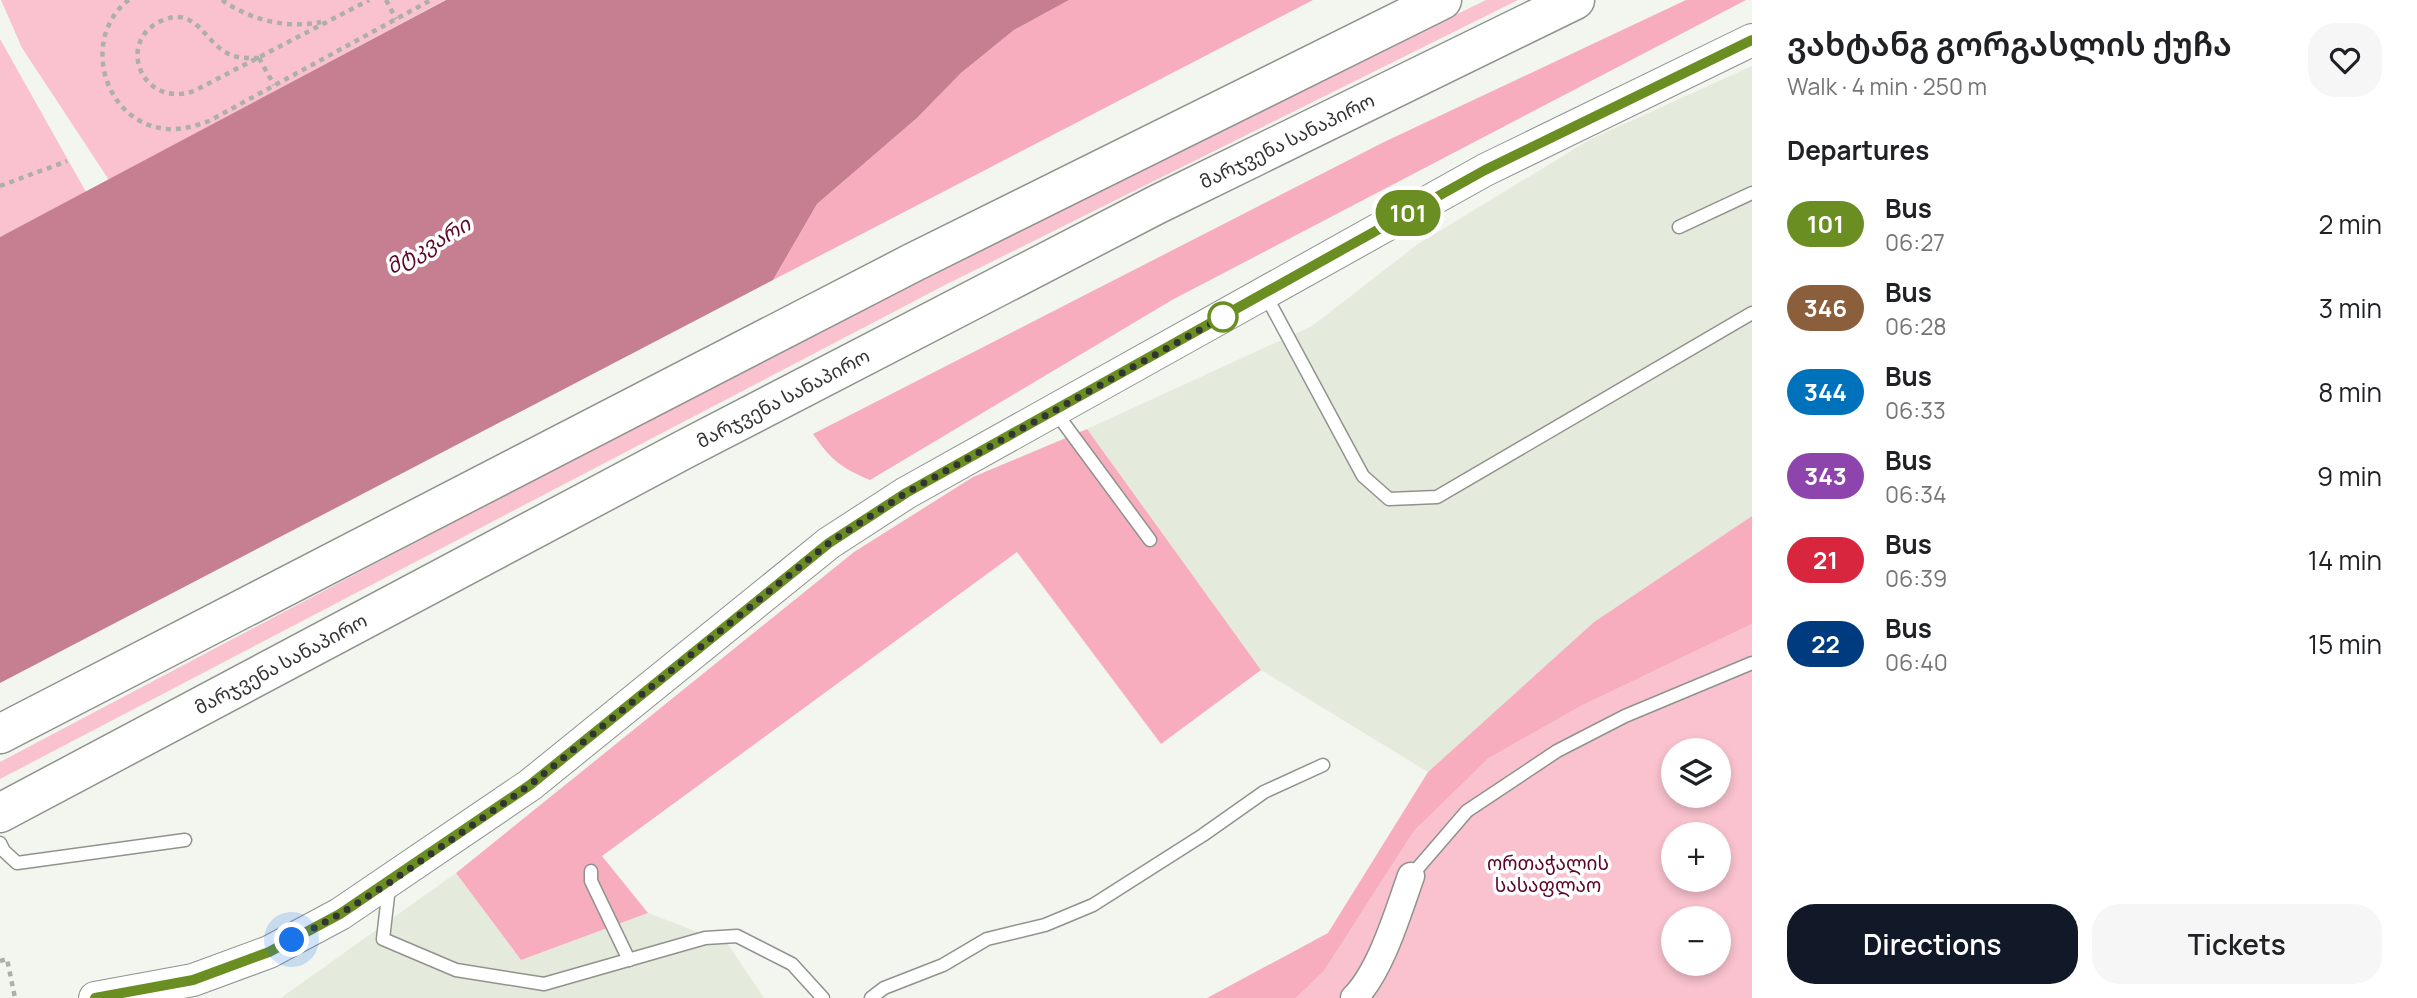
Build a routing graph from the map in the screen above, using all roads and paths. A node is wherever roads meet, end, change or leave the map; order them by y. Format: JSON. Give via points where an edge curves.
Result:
{"nodes":[{"id":1,"x":129,"y":0,"type":"edge"},
{"id":2,"x":369,"y":0,"type":"edge"},
{"id":3,"x":386,"y":0,"type":"edge"},
{"id":4,"x":431,"y":0,"type":"edge"},
{"id":5,"x":1442,"y":0,"type":"edge"},
{"id":6,"x":1574,"y":0,"type":"edge"},
{"id":7,"x":225,"y":1,"type":"edge"},
{"id":8,"x":396,"y":19,"type":"junction"},
{"id":9,"x":328,"y":21,"type":"junction"},
{"id":10,"x":1752,"y":40,"type":"edge"},
{"id":11,"x":259,"y":58,"type":"junction"},
{"id":12,"x":274,"y":85,"type":"junction"},
{"id":13,"x":67,"y":161,"type":"dead end"},
{"id":14,"x":0,"y":186,"type":"edge"},
{"id":15,"x":1752,"y":193,"type":"edge"},
{"id":16,"x":1679,"y":227,"type":"dead end"},
{"id":17,"x":1265,"y":293,"type":"junction"},
{"id":18,"x":1752,"y":313,"type":"edge"},
{"id":19,"x":1054,"y":410,"type":"junction"},
{"id":20,"x":1150,"y":540,"type":"dead end"},
{"id":21,"x":1752,"y":663,"type":"edge"},
{"id":22,"x":0,"y":734,"type":"edge"},
{"id":23,"x":1324,"y":765,"type":"dead end"},
{"id":24,"x":0,"y":813,"type":"edge"},
{"id":25,"x":185,"y":840,"type":"dead end"},
{"id":26,"x":0,"y":843,"type":"edge"},
{"id":27,"x":591,"y":871,"type":"dead end"},
{"id":28,"x":1411,"y":876,"type":"joint"},
{"id":29,"x":389,"y":883,"type":"junction"},
{"id":30,"x":629,"y":960,"type":"junction"},
{"id":31,"x":0,"y":961,"type":"edge"},
{"id":32,"x":196,"y":989,"type":"edge"},
{"id":33,"x":15,"y":998,"type":"edge"},
{"id":34,"x":95,"y":998,"type":"edge"},
{"id":35,"x":823,"y":998,"type":"edge"},
{"id":36,"x":871,"y":998,"type":"edge"},
{"id":37,"x":1354,"y":998,"type":"edge"}],
"edges":[{"from":1,"to":12,"type":"path","via":[[108,26],[101,50],[103,72],[111,93],[144,123],[165,129],[188,128]]},
{"from":2,"to":9,"type":"path"},
{"from":3,"to":8,"type":"path"},
{"from":4,"to":8,"type":"path"},
{"from":5,"to":22,"type":"highway","via":[[900,269]]},
{"from":6,"to":24,"type":"highway","name":"მარჯვენა სანაპირო","via":[[1146,210]]},
{"from":7,"to":9,"type":"path","via":[[254,17],[287,24]]},
{"from":8,"to":12,"type":"path"},
{"from":9,"to":11,"type":"path"},
{"from":10,"to":17,"type":"street","via":[[1485,170]]},
{"from":11,"to":11,"type":"path","via":[[229,54],[199,25],[174,18],[160,21],[141,40],[138,65],[159,92],[183,95]]},
{"from":11,"to":12,"type":"path"},
{"from":13,"to":14,"type":"path"},
{"from":15,"to":16,"type":"lane"},
{"from":17,"to":18,"type":"lane","via":[[1363,476],[1389,499],[1437,497]]},
{"from":17,"to":19,"type":"street"},
{"from":19,"to":20,"type":"lane"},
{"from":19,"to":29,"type":"street","via":[[906,493],[829,543],[530,785]]},
{"from":21,"to":28,"type":"lane","via":[[1625,716],[1557,751],[1467,811]]},
{"from":23,"to":36,"type":"lane","via":[[1264,792],[1093,905],[1045,925],[987,939]]},
{"from":25,"to":26,"type":"lane","via":[[17,863]]},
{"from":27,"to":30,"type":"lane","via":[[591,881]]},
{"from":28,"to":37,"type":"street","via":[[1386,943]]},
{"from":29,"to":30,"type":"lane","via":[[383,939],[456,970],[544,985]]},
{"from":29,"to":32,"type":"street","via":[[340,914]]},
{"from":30,"to":35,"type":"lane","via":[[705,937],[737,936],[792,964]]},
{"from":31,"to":33,"type":"path","via":[[7,959]]},
{"from":32,"to":34,"type":"street"}]}
